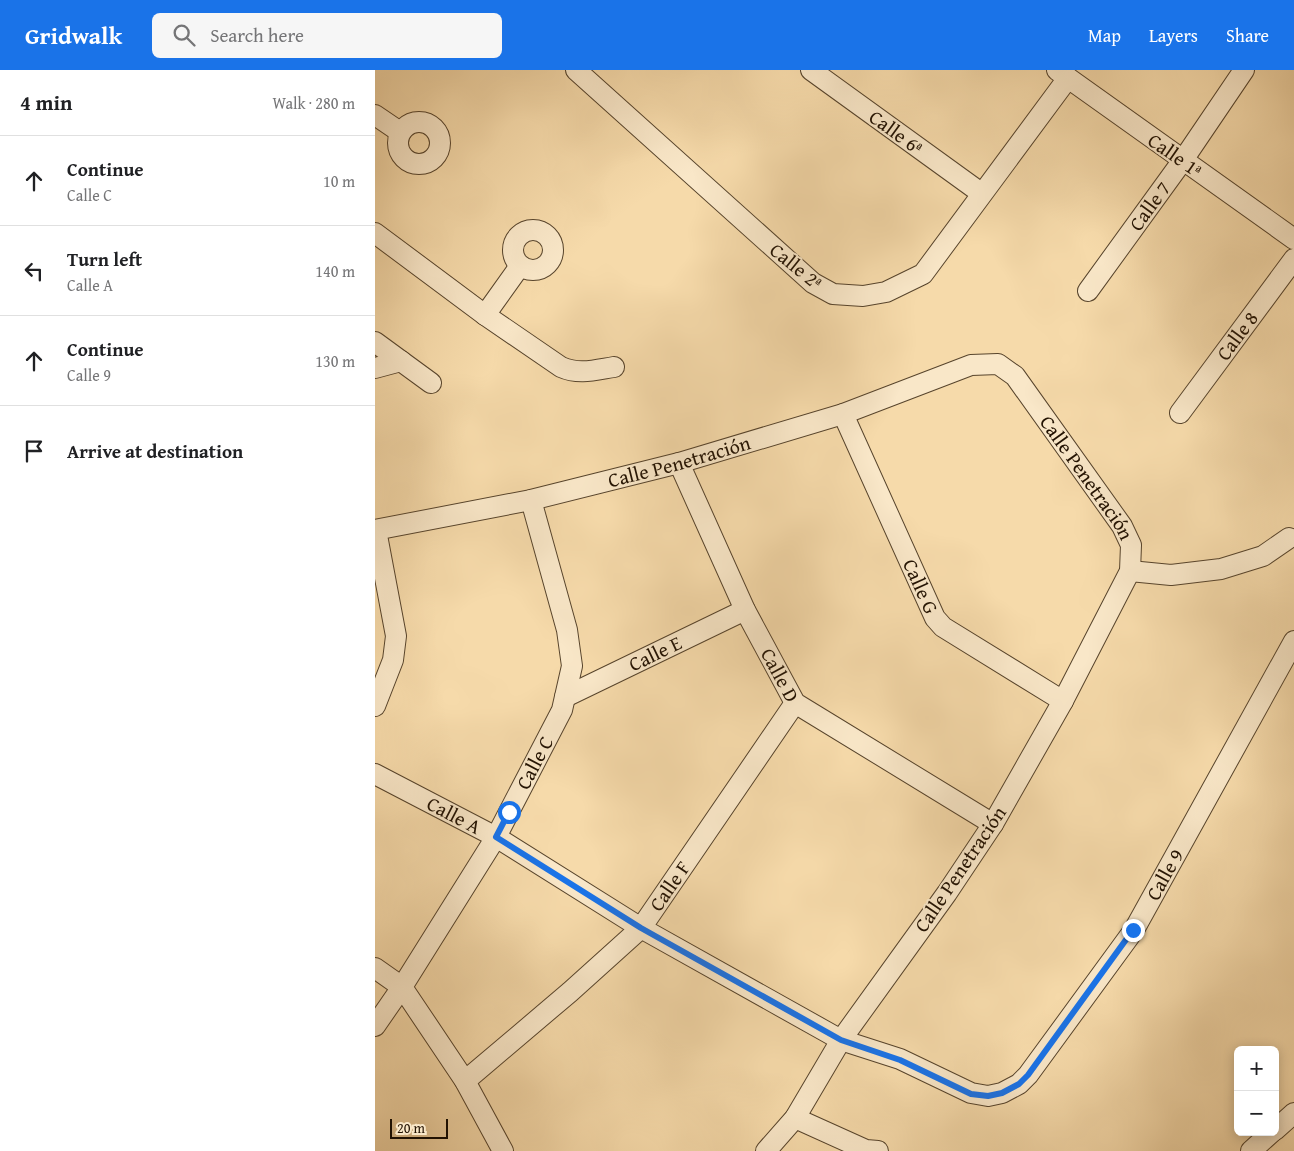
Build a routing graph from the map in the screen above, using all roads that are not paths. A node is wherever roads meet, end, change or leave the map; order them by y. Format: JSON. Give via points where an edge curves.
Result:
{"nodes":[{"id":1,"x":576,"y":70,"type":"edge"},
{"id":2,"x":811,"y":70,"type":"edge"},
{"id":3,"x":1244,"y":70,"type":"edge"},
{"id":4,"x":1063,"y":74,"type":"edge"},
{"id":5,"x":375,"y":115,"type":"edge"},
{"id":6,"x":400,"y":132,"type":"dead end"},
{"id":7,"x":1183,"y":160,"type":"junction"},
{"id":8,"x":981,"y":193,"type":"junction"},
{"id":9,"x":375,"y":233,"type":"edge"},
{"id":10,"x":1294,"y":239,"type":"edge"},
{"id":11,"x":1294,"y":259,"type":"edge"},
{"id":12,"x":520,"y":266,"type":"dead end"},
{"id":13,"x":1088,"y":291,"type":"dead end"},
{"id":14,"x":485,"y":315,"type":"junction"},
{"id":15,"x":375,"y":342,"type":"edge"},
{"id":16,"x":401,"y":361,"type":"junction"},
{"id":17,"x":614,"y":367,"type":"dead end"},
{"id":18,"x":375,"y":368,"type":"edge"},
{"id":19,"x":431,"y":383,"type":"dead end"},
{"id":20,"x":1180,"y":413,"type":"dead end"},
{"id":21,"x":843,"y":414,"type":"junction"},
{"id":22,"x":679,"y":463,"type":"junction"},
{"id":23,"x":531,"y":500,"type":"junction"},
{"id":24,"x":375,"y":530,"type":"edge"},
{"id":25,"x":1292,"y":536,"type":"edge"},
{"id":26,"x":1130,"y":571,"type":"junction"},
{"id":27,"x":745,"y":610,"type":"junction"},
{"id":28,"x":1294,"y":642,"type":"edge"},
{"id":29,"x":565,"y":697,"type":"junction"},
{"id":30,"x":1063,"y":701,"type":"junction"},
{"id":31,"x":795,"y":702,"type":"junction"},
{"id":32,"x":375,"y":706,"type":"edge"},
{"id":33,"x":375,"y":774,"type":"edge"},
{"id":34,"x":993,"y":824,"type":"junction"},
{"id":35,"x":496,"y":837,"type":"junction"},
{"id":36,"x":641,"y":928,"type":"junction"},
{"id":37,"x":375,"y":968,"type":"edge"},
{"id":38,"x":402,"y":987,"type":"junction"},
{"id":39,"x":375,"y":1026,"type":"edge"},
{"id":40,"x":841,"y":1040,"type":"junction"},
{"id":41,"x":465,"y":1081,"type":"junction"},
{"id":42,"x":1294,"y":1113,"type":"edge"},
{"id":43,"x":795,"y":1118,"type":"junction"},
{"id":44,"x":1279,"y":1126,"type":"edge"},
{"id":45,"x":1268,"y":1136,"type":"edge"},
{"id":46,"x":503,"y":1151,"type":"edge"},
{"id":47,"x":766,"y":1151,"type":"edge"},
{"id":48,"x":878,"y":1151,"type":"edge"},
{"id":49,"x":1251,"y":1151,"type":"edge"}],
"edges":[{"from":1,"to":8,"type":"street","name":"Calle 2ª","via":[[813,283],[833,294],[863,296],[886,292],[923,274]]},
{"from":2,"to":8,"type":"street","name":"Calle 6ª"},
{"from":3,"to":7,"type":"street","name":"Calle 7"},
{"from":4,"to":7,"type":"street","name":"Calle 1ª"},
{"from":4,"to":8,"type":"street","name":"Calle 2ª"},
{"from":5,"to":6,"type":"street"},
{"from":7,"to":10,"type":"street","name":"Calle 1ª"},
{"from":7,"to":13,"type":"street","name":"Calle 7"},
{"from":9,"to":14,"type":"street"},
{"from":11,"to":20,"type":"street","name":"Calle 8"},
{"from":12,"to":14,"type":"street"},
{"from":14,"to":17,"type":"street","via":[[561,367],[581,373]]},
{"from":15,"to":16,"type":"street"},
{"from":16,"to":18,"type":"street"},
{"from":16,"to":19,"type":"street"},
{"from":21,"to":22,"type":"street","name":"Calle Penetración"},
{"from":21,"to":26,"type":"street","name":"Calle Penetración","via":[[971,365],[998,364],[1015,376],[1122,526],[1131,545]]},
{"from":21,"to":30,"type":"street","name":"Calle G","via":[[935,618],[943,627]]},
{"from":22,"to":23,"type":"street","name":"Calle Penetración"},
{"from":22,"to":27,"type":"street","name":"Calle D"},
{"from":23,"to":24,"type":"street","name":"Calle Penetración"},
{"from":23,"to":29,"type":"street","name":"Calle C","via":[[567,630],[572,666]]},
{"from":24,"to":32,"type":"street","via":[[396,636],[393,660]]},
{"from":25,"to":26,"type":"street","via":[[1263,556],[1221,569],[1171,575]]},
{"from":26,"to":30,"type":"street","name":"Calle Penetración"},
{"from":27,"to":29,"type":"street","name":"Calle E"},
{"from":27,"to":31,"type":"street","name":"Calle D"},
{"from":28,"to":40,"type":"street","name":"Calle 9","via":[[1133,930],[1019,1084],[988,1096],[971,1094],[900,1060]]},
{"from":29,"to":35,"type":"street","name":"Calle C","via":[[563,710]]},
{"from":30,"to":34,"type":"street","name":"Calle Penetración"},
{"from":31,"to":34,"type":"street","name":"Calle D"},
{"from":31,"to":36,"type":"street","name":"Calle F"},
{"from":33,"to":35,"type":"street","name":"Calle A"},
{"from":34,"to":40,"type":"street","name":"Calle Penetración"},
{"from":35,"to":36,"type":"street","name":"Calle A"},
{"from":35,"to":38,"type":"street","name":"Calle C"},
{"from":36,"to":40,"type":"street","name":"Calle A"},
{"from":36,"to":41,"type":"street","name":"Calle F"},
{"from":37,"to":38,"type":"street"},
{"from":38,"to":39,"type":"street","name":"Calle C"},
{"from":38,"to":41,"type":"street"},
{"from":40,"to":43,"type":"street","name":"Calle Penetración"},
{"from":41,"to":46,"type":"street"},
{"from":42,"to":44,"type":"street"},
{"from":43,"to":47,"type":"street","name":"Calle Penetración"},
{"from":43,"to":48,"type":"street","via":[[866,1150]]},
{"from":45,"to":49,"type":"street"}]}
